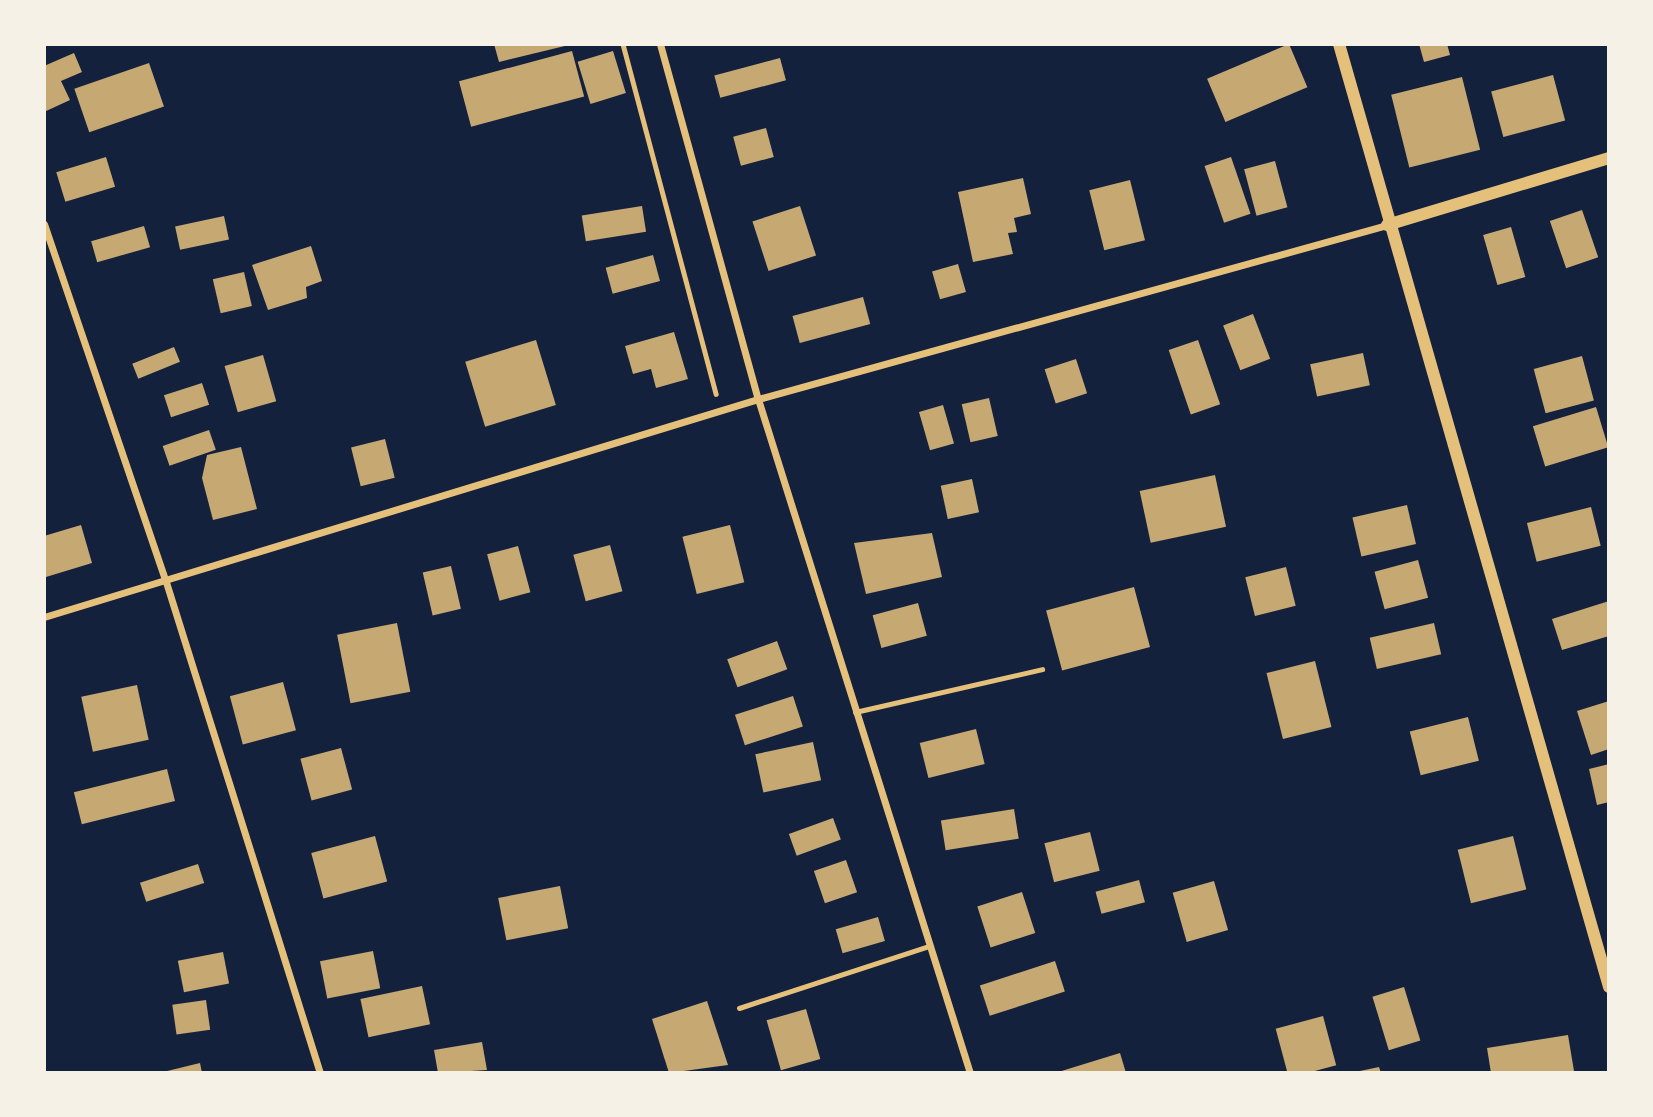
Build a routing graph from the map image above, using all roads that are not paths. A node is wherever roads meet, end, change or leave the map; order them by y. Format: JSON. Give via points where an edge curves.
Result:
{"nodes":[{"id":1,"x":660,"y":44,"type":"edge"},
{"id":2,"x":1339,"y":44,"type":"edge"},
{"id":3,"x":1609,"y":158,"type":"edge"},
{"id":4,"x":44,"y":224,"type":"edge"},
{"id":5,"x":1387,"y":225,"type":"junction"},
{"id":6,"x":758,"y":399,"type":"junction"},
{"id":7,"x":166,"y":582,"type":"junction"},
{"id":8,"x":44,"y":617,"type":"edge"},
{"id":9,"x":1042,"y":669,"type":"dead end"},
{"id":10,"x":854,"y":712,"type":"junction"},
{"id":11,"x":926,"y":947,"type":"junction"},
{"id":12,"x":1609,"y":987,"type":"edge"},
{"id":13,"x":739,"y":1008,"type":"dead end"},
{"id":14,"x":320,"y":1073,"type":"edge"},
{"id":15,"x":970,"y":1073,"type":"edge"}],
"edges":[{"from":1,"to":6,"type":"street"},
{"from":2,"to":5,"type":"street"},
{"from":3,"to":5,"type":"street"},
{"from":4,"to":7,"type":"street"},
{"from":5,"to":6,"type":"street"},
{"from":5,"to":12,"type":"street"},
{"from":6,"to":7,"type":"street"},
{"from":6,"to":10,"type":"street"},
{"from":7,"to":8,"type":"street"},
{"from":7,"to":14,"type":"street"},
{"from":9,"to":10,"type":"lane"},
{"from":10,"to":11,"type":"street"},
{"from":11,"to":13,"type":"lane"},
{"from":11,"to":15,"type":"street"}]}
